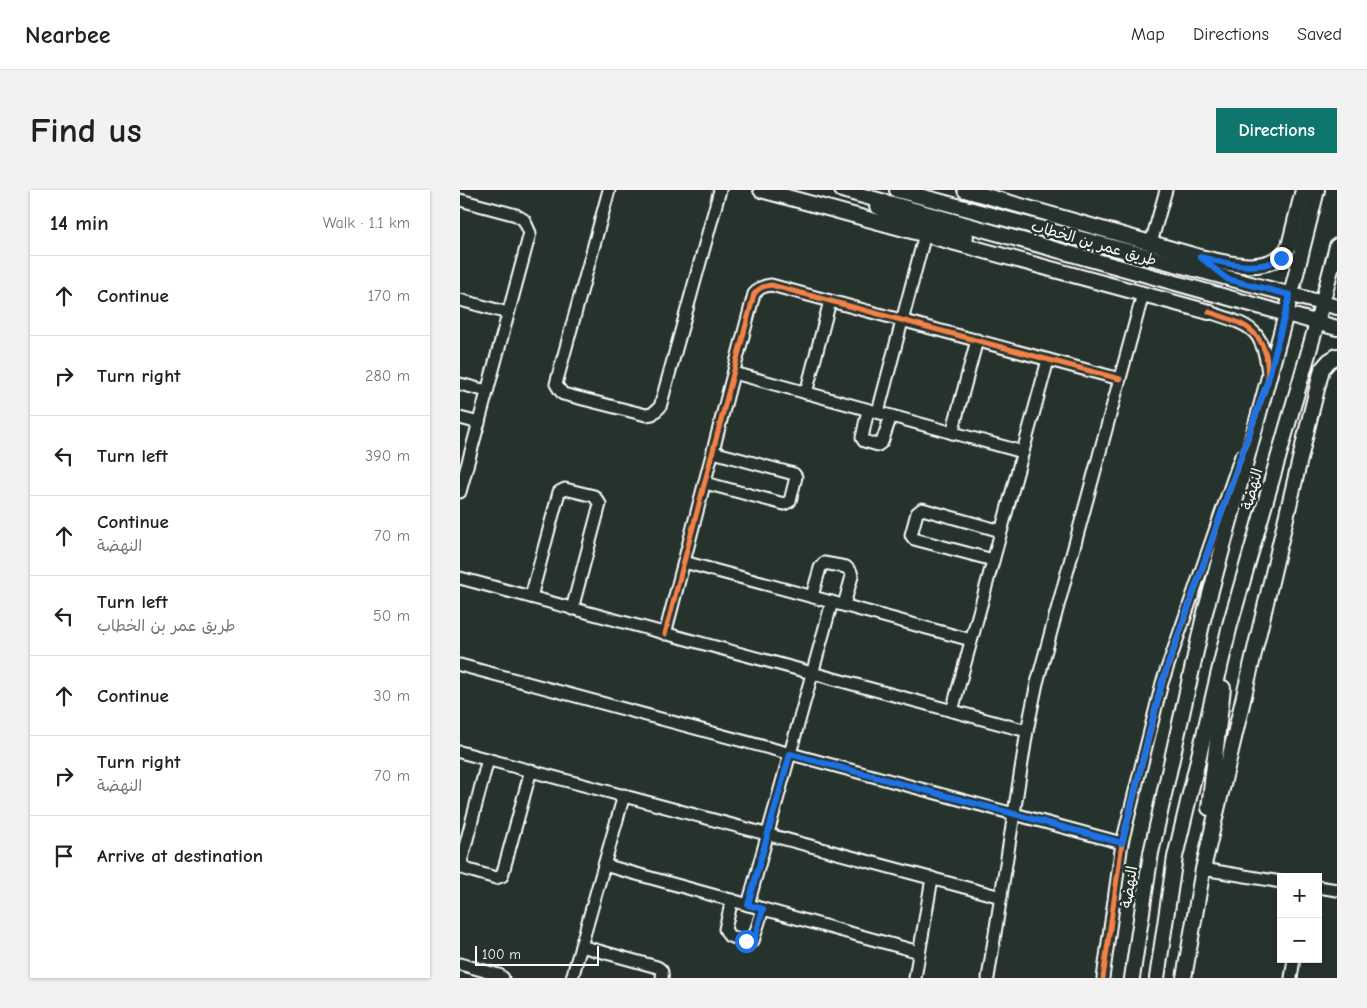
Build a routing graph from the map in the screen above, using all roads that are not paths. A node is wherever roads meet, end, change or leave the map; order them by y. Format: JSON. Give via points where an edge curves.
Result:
{"nodes":[{"id":1,"x":609,"y":190,"type":"edge"},
{"id":2,"x":720,"y":190,"type":"edge"},
{"id":3,"x":761,"y":190,"type":"edge"},
{"id":4,"x":965,"y":190,"type":"edge"},
{"id":5,"x":1166,"y":190,"type":"edge"},
{"id":6,"x":1303,"y":190,"type":"edge"},
{"id":7,"x":1317,"y":190,"type":"edge"},
{"id":8,"x":847,"y":191,"type":"edge"},
{"id":9,"x":900,"y":191,"type":"edge"},
{"id":10,"x":988,"y":197,"type":"junction"},
{"id":11,"x":461,"y":203,"type":"edge"},
{"id":12,"x":925,"y":234,"type":"junction"},
{"id":13,"x":1151,"y":242,"type":"junction"},
{"id":14,"x":1337,"y":246,"type":"edge"},
{"id":15,"x":1200,"y":257,"type":"junction"},
{"id":16,"x":1227,"y":279,"type":"junction"},
{"id":17,"x":1112,"y":285,"type":"junction"},
{"id":18,"x":1143,"y":294,"type":"junction"},
{"id":19,"x":1290,"y":295,"type":"junction"},
{"id":20,"x":460,"y":300,"type":"edge"},
{"id":21,"x":830,"y":300,"type":"junction"},
{"id":22,"x":1322,"y":303,"type":"junction"},
{"id":23,"x":1337,"y":307,"type":"edge"},
{"id":24,"x":1209,"y":312,"type":"joint"},
{"id":25,"x":508,"y":313,"type":"junction"},
{"id":26,"x":1286,"y":314,"type":"junction"},
{"id":27,"x":903,"y":320,"type":"junction"},
{"id":28,"x":1317,"y":323,"type":"junction"},
{"id":29,"x":1337,"y":328,"type":"edge"},
{"id":30,"x":977,"y":340,"type":"junction"},
{"id":31,"x":1337,"y":356,"type":"edge"},
{"id":32,"x":1048,"y":360,"type":"junction"},
{"id":33,"x":734,"y":373,"type":"junction"},
{"id":34,"x":1120,"y":379,"type":"junction"},
{"id":35,"x":1268,"y":380,"type":"junction"},
{"id":36,"x":460,"y":384,"type":"edge"},
{"id":37,"x":487,"y":391,"type":"junction"},
{"id":38,"x":806,"y":393,"type":"junction"},
{"id":39,"x":873,"y":411,"type":"junction"},
{"id":40,"x":890,"y":416,"type":"junction"},
{"id":41,"x":460,"y":418,"type":"edge"},
{"id":42,"x":478,"y":423,"type":"junction"},
{"id":43,"x":952,"y":433,"type":"junction"},
{"id":44,"x":712,"y":452,"type":"junction"},
{"id":45,"x":1023,"y":452,"type":"junction"},
{"id":46,"x":705,"y":482,"type":"junction"},
{"id":47,"x":460,"y":492,"type":"edge"},
{"id":48,"x":1001,"y":531,"type":"junction"},
{"id":49,"x":993,"y":560,"type":"junction"},
{"id":50,"x":684,"y":562,"type":"junction"},
{"id":51,"x":460,"y":578,"type":"edge"},
{"id":52,"x":812,"y":596,"type":"junction"},
{"id":53,"x":531,"y":597,"type":"junction"},
{"id":54,"x":832,"y":602,"type":"junction"},
{"id":55,"x":844,"y":605,"type":"junction"},
{"id":56,"x":572,"y":609,"type":"junction"},
{"id":57,"x":1230,"y":625,"type":"junction"},
{"id":58,"x":665,"y":634,"type":"junction"},
{"id":59,"x":972,"y":640,"type":"junction"},
{"id":60,"x":460,"y":665,"type":"edge"},
{"id":61,"x":812,"y":673,"type":"junction"},
{"id":62,"x":952,"y":711,"type":"junction"},
{"id":63,"x":1027,"y":732,"type":"junction"},
{"id":64,"x":460,"y":752,"type":"edge"},
{"id":65,"x":790,"y":754,"type":"junction"},
{"id":66,"x":488,"y":759,"type":"junction"},
{"id":67,"x":531,"y":770,"type":"junction"},
{"id":68,"x":624,"y":795,"type":"junction"},
{"id":69,"x":1014,"y":814,"type":"junction"},
{"id":70,"x":767,"y":834,"type":"junction"},
{"id":71,"x":1122,"y":843,"type":"junction"},
{"id":72,"x":604,"y":865,"type":"junction"},
{"id":73,"x":1203,"y":869,"type":"junction"},
{"id":74,"x":932,"y":878,"type":"junction"},
{"id":75,"x":1277,"y":881,"type":"edge"},
{"id":76,"x":1322,"y":888,"type":"edge"},
{"id":77,"x":1337,"y":890,"type":"edge"},
{"id":78,"x":1001,"y":897,"type":"junction"},
{"id":79,"x":732,"y":900,"type":"junction"},
{"id":80,"x":748,"y":905,"type":"junction"},
{"id":81,"x":763,"y":909,"type":"junction"},
{"id":82,"x":581,"y":946,"type":"junction"},
{"id":83,"x":919,"y":952,"type":"junction"},
{"id":84,"x":1293,"y":963,"type":"edge"},
{"id":85,"x":460,"y":964,"type":"edge"},
{"id":86,"x":503,"y":978,"type":"edge"},
{"id":87,"x":574,"y":978,"type":"edge"},
{"id":88,"x":662,"y":978,"type":"edge"},
{"id":89,"x":915,"y":978,"type":"edge"},
{"id":90,"x":988,"y":978,"type":"edge"},
{"id":91,"x":1103,"y":978,"type":"edge"},
{"id":92,"x":1132,"y":978,"type":"edge"},
{"id":93,"x":1158,"y":978,"type":"edge"},
{"id":94,"x":1184,"y":978,"type":"edge"},
{"id":95,"x":1291,"y":978,"type":"edge"}],
"edges":[{"from":1,"to":2,"type":"street","via":[[556,384],[564,394],[646,415],[660,407]]},
{"from":3,"to":12,"type":"main road"},
{"from":4,"to":10,"type":"main road"},
{"from":5,"to":13,"type":"street"},
{"from":6,"to":15,"type":"main road","via":[[1289,246],[1276,261],[1257,265],[1233,264]]},
{"from":7,"to":19,"type":"main road","name":"النهضة"},
{"from":8,"to":17,"type":"main road","via":[[894,215],[1074,268]]},
{"from":8,"to":26,"type":"main road","name":"طريق عمر بن الخطاب"},
{"from":9,"to":10,"type":"main road"},
{"from":9,"to":16,"type":"main road","name":"طريق عمر بن الخطاب"},
{"from":10,"to":13,"type":"main road"},
{"from":11,"to":25,"type":"street","via":[[516,215],[528,226],[530,233]]},
{"from":12,"to":17,"type":"main road"},
{"from":12,"to":27,"type":"street"},
{"from":13,"to":15,"type":"main road"},
{"from":14,"to":22,"type":"main road","name":"النهضة"},
{"from":15,"to":16,"type":"main road"},
{"from":16,"to":19,"type":"main road","name":"طريق عمر بن الخطاب"},
{"from":17,"to":18,"type":"main road"},
{"from":18,"to":24,"type":"main road"},
{"from":18,"to":34,"type":"street"},
{"from":19,"to":22,"type":"main road","name":"طريق عمر بن الخطاب"},
{"from":19,"to":26,"type":"main road","name":"النهضة"},
{"from":20,"to":25,"type":"street"},
{"from":21,"to":27,"type":"street"},
{"from":21,"to":33,"type":"street","via":[[771,285],[758,289]]},
{"from":21,"to":38,"type":"street"},
{"from":22,"to":23,"type":"main road","name":"طريق عمر بن الخطاب"},
{"from":22,"to":28,"type":"main road","name":"النهضة"},
{"from":24,"to":35,"type":"street","via":[[1243,323],[1257,334],[1266,352]]},
{"from":25,"to":37,"type":"street"},
{"from":26,"to":28,"type":"main road","name":"طريق عمر بن الخطاب"},
{"from":26,"to":35,"type":"main road","name":"النهضة"},
{"from":27,"to":30,"type":"street"},
{"from":27,"to":39,"type":"street"},
{"from":28,"to":29,"type":"main road","name":"طريق عمر بن الخطاب"},
{"from":28,"to":57,"type":"main road","name":"النهضة"},
{"from":30,"to":32,"type":"street"},
{"from":30,"to":43,"type":"street"},
{"from":31,"to":73,"type":"main road","via":[[1322,369]]},
{"from":32,"to":34,"type":"street"},
{"from":32,"to":45,"type":"street"},
{"from":33,"to":38,"type":"street"},
{"from":33,"to":44,"type":"street"},
{"from":34,"to":63,"type":"street","via":[[1037,684]]},
{"from":35,"to":71,"type":"street","via":[[1162,682]]},
{"from":35,"to":92,"type":"main road","name":"النهضة","via":[[1203,620],[1151,853]]},
{"from":36,"to":37,"type":"street"},
{"from":37,"to":42,"type":"street"},
{"from":38,"to":39,"type":"street"},
{"from":39,"to":40,"type":"street"},
{"from":39,"to":40,"type":"street","via":[[861,435],[864,440],[878,445],[882,442]]},
{"from":40,"to":43,"type":"street"},
{"from":41,"to":42,"type":"street"},
{"from":42,"to":47,"type":"street"},
{"from":43,"to":45,"type":"street"},
{"from":44,"to":46,"type":"street"},
{"from":44,"to":46,"type":"street","via":[[796,477],[788,504]]},
{"from":45,"to":48,"type":"street"},
{"from":46,"to":50,"type":"street"},
{"from":48,"to":49,"type":"street"},
{"from":48,"to":49,"type":"street","via":[[922,509],[917,513],[911,535],[914,539]]},
{"from":49,"to":59,"type":"street"},
{"from":50,"to":52,"type":"street"},
{"from":50,"to":58,"type":"street"},
{"from":51,"to":53,"type":"street"},
{"from":52,"to":54,"type":"street"},
{"from":52,"to":55,"type":"street","via":[[824,563],[846,567],[852,576]]},
{"from":53,"to":56,"type":"street"},
{"from":53,"to":56,"type":"street","via":[[559,492],[565,489],[594,496],[600,504]]},
{"from":54,"to":55,"type":"street"},
{"from":54,"to":61,"type":"street"},
{"from":55,"to":59,"type":"street"},
{"from":56,"to":58,"type":"street"},
{"from":57,"to":73,"type":"main road"},
{"from":57,"to":93,"type":"main road","name":"النهضة","via":[[1175,858]]},
{"from":58,"to":61,"type":"street"},
{"from":59,"to":62,"type":"street"},
{"from":60,"to":65,"type":"street"},
{"from":61,"to":62,"type":"street"},
{"from":61,"to":65,"type":"street"},
{"from":62,"to":63,"type":"street"},
{"from":63,"to":69,"type":"street"},
{"from":64,"to":66,"type":"street"},
{"from":65,"to":69,"type":"street"},
{"from":65,"to":70,"type":"street"},
{"from":66,"to":67,"type":"street"},
{"from":66,"to":67,"type":"street","via":[[461,862],[465,869],[496,878],[502,876]]},
{"from":67,"to":68,"type":"street"},
{"from":68,"to":70,"type":"street"},
{"from":68,"to":72,"type":"street"},
{"from":69,"to":71,"type":"street"},
{"from":69,"to":78,"type":"street"},
{"from":70,"to":74,"type":"street"},
{"from":70,"to":80,"type":"street"},
{"from":71,"to":91,"type":"street"},
{"from":72,"to":79,"type":"street"},
{"from":72,"to":82,"type":"street"},
{"from":73,"to":75,"type":"street"},
{"from":73,"to":94,"type":"main road"},
{"from":74,"to":78,"type":"street"},
{"from":74,"to":83,"type":"street"},
{"from":76,"to":77,"type":"street"},
{"from":78,"to":90,"type":"street"},
{"from":79,"to":80,"type":"street"},
{"from":79,"to":81,"type":"street","via":[[725,929],[729,936],[753,941]]},
{"from":80,"to":81,"type":"street"},
{"from":81,"to":83,"type":"street"},
{"from":82,"to":87,"type":"street"},
{"from":82,"to":88,"type":"street","via":[[661,968]]},
{"from":83,"to":89,"type":"street"},
{"from":84,"to":95,"type":"street"},
{"from":85,"to":86,"type":"street"}]}
